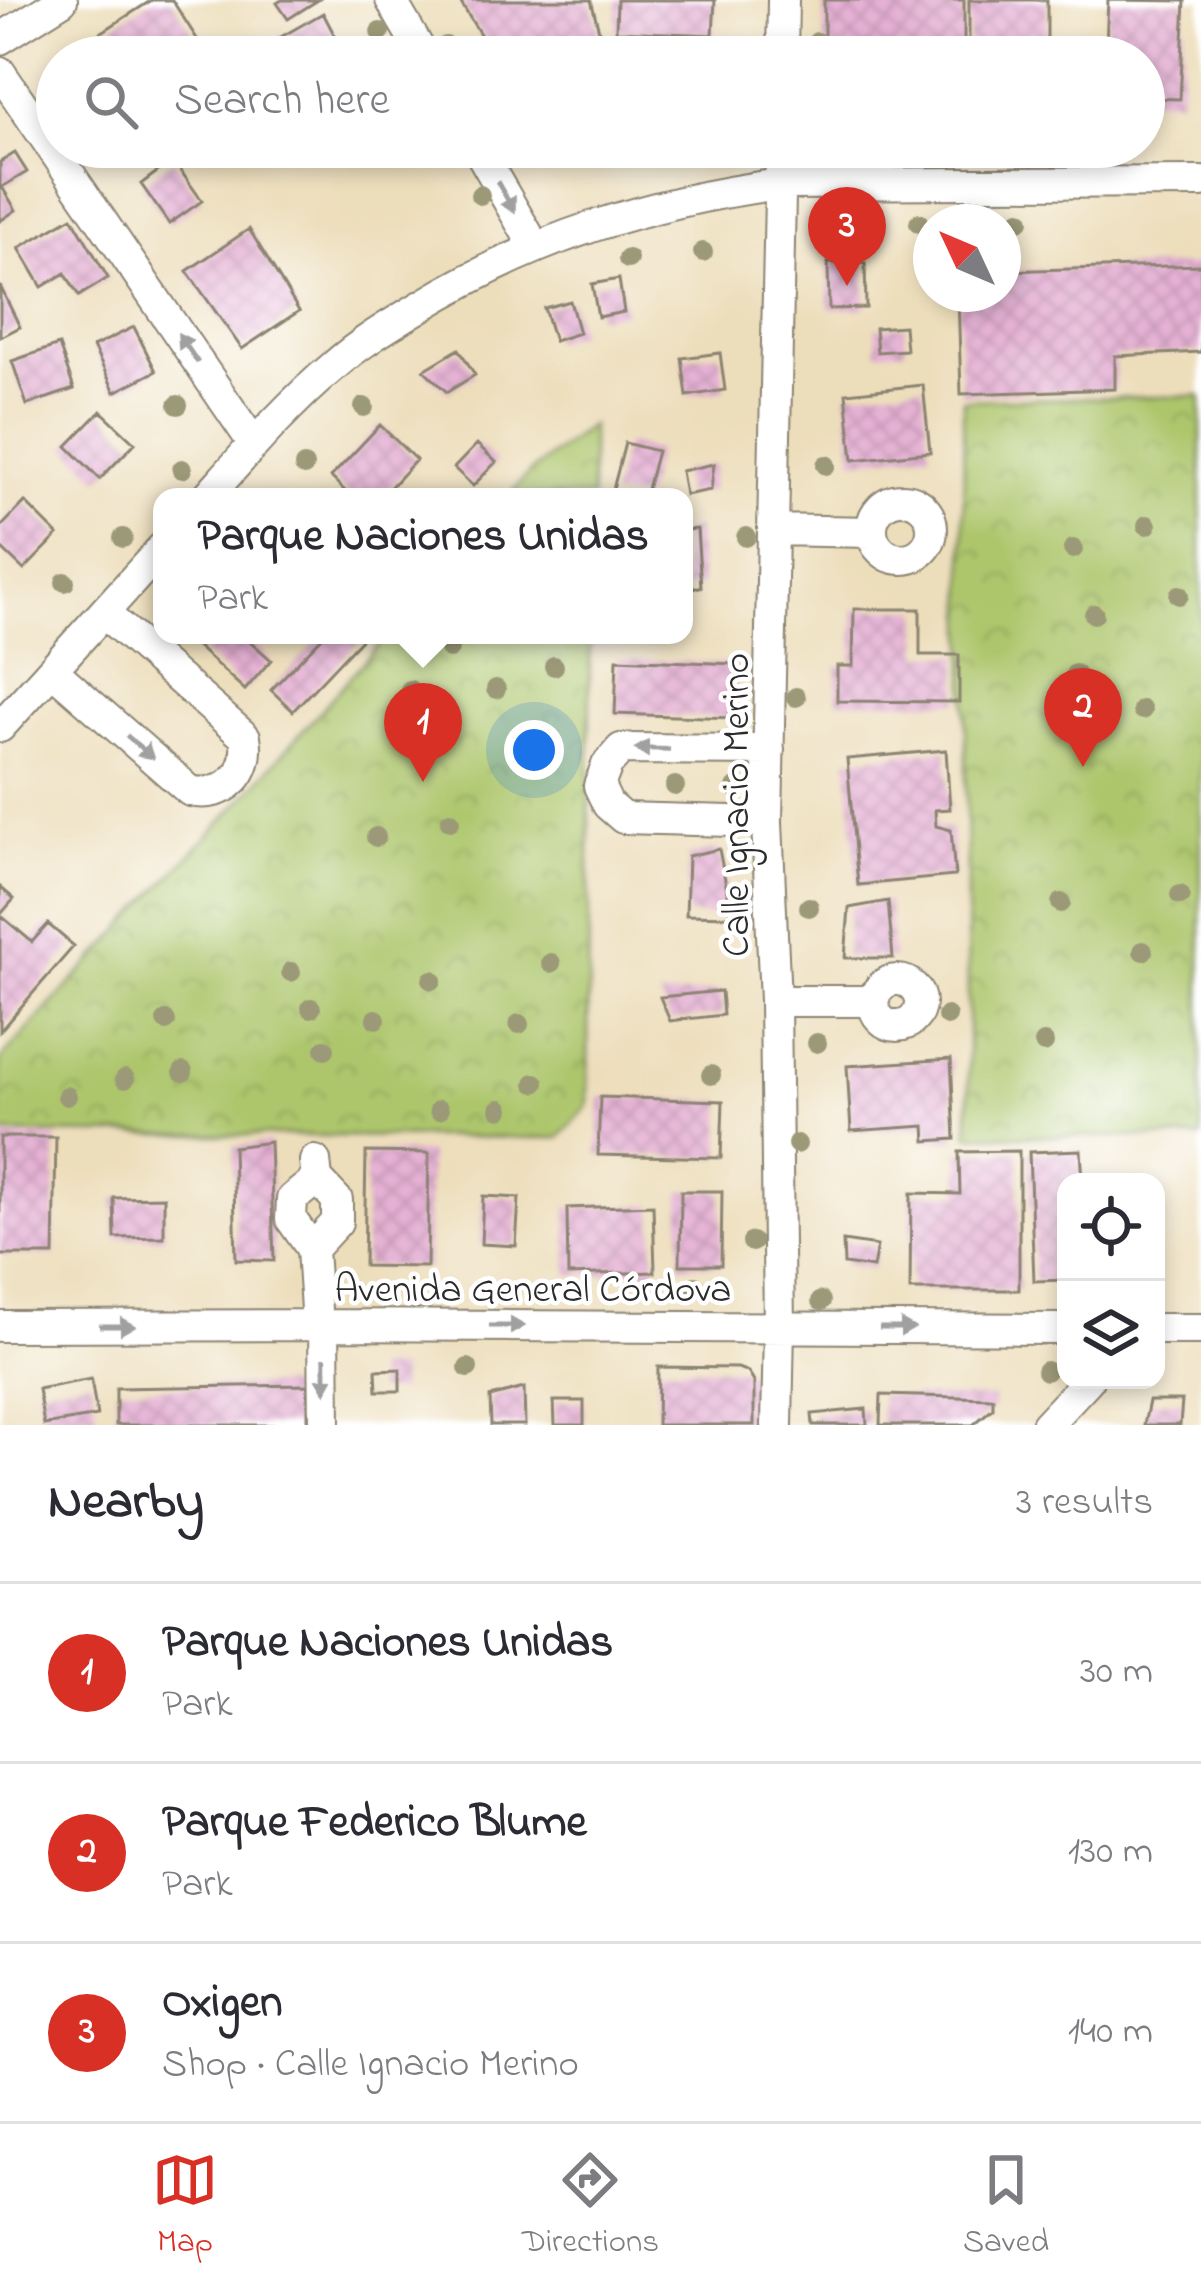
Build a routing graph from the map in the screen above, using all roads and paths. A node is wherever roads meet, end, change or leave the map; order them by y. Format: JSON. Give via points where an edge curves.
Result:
{"nodes":[{"id":1,"x":62,"y":0,"type":"edge"},
{"id":2,"x":391,"y":0,"type":"edge"},
{"id":3,"x":783,"y":0,"type":"edge"},
{"id":4,"x":412,"y":36,"type":"edge"},
{"id":5,"x":782,"y":36,"type":"edge"},
{"id":6,"x":0,"y":39,"type":"edge"},
{"id":7,"x":0,"y":71,"type":"edge"},
{"id":8,"x":36,"y":124,"type":"edge"},
{"id":9,"x":66,"y":168,"type":"edge"},
{"id":10,"x":489,"y":168,"type":"edge"},
{"id":11,"x":780,"y":168,"type":"edge"},
{"id":12,"x":1201,"y":182,"type":"edge"},
{"id":13,"x":780,"y":184,"type":"junction"},
{"id":14,"x":535,"y":247,"type":"junction"},
{"id":15,"x":254,"y":444,"type":"junction"},
{"id":16,"x":215,"y":488,"type":"edge"},
{"id":17,"x":774,"y":530,"type":"junction"},
{"id":18,"x":872,"y":532,"type":"dead end"},
{"id":19,"x":153,"y":558,"type":"edge"},
{"id":20,"x":104,"y":613,"type":"junction"},
{"id":21,"x":52,"y":670,"type":"junction"},
{"id":22,"x":0,"y":727,"type":"edge"},
{"id":23,"x":769,"y":750,"type":"junction"},
{"id":24,"x":767,"y":822,"type":"junction"},
{"id":25,"x":775,"y":1001,"type":"junction"},
{"id":26,"x":874,"y":1001,"type":"dead end"},
{"id":27,"x":316,"y":1170,"type":"dead end"},
{"id":28,"x":320,"y":1325,"type":"junction"},
{"id":29,"x":0,"y":1326,"type":"edge"},
{"id":30,"x":778,"y":1327,"type":"junction"},
{"id":31,"x":1057,"y":1329,"type":"edge"},
{"id":32,"x":1165,"y":1329,"type":"edge"},
{"id":33,"x":1201,"y":1329,"type":"edge"},
{"id":34,"x":1080,"y":1389,"type":"edge"},
{"id":35,"x":325,"y":1425,"type":"edge"},
{"id":36,"x":777,"y":1425,"type":"edge"},
{"id":37,"x":1046,"y":1425,"type":"edge"}],
"edges":[{"from":1,"to":6,"type":"street"},
{"from":2,"to":4,"type":"street"},
{"from":3,"to":5,"type":"street"},
{"from":8,"to":7,"type":"street","one_way":true},
{"from":15,"to":9,"type":"street","one_way":true},
{"from":10,"to":14,"type":"street","one_way":true},
{"from":11,"to":13,"type":"street","name":"Calle Ignacio Merino"},
{"from":12,"to":13,"type":"street"},
{"from":13,"to":14,"type":"street","via":[[657,206]]},
{"from":13,"to":17,"type":"street","name":"Calle Ignacio Merino"},
{"from":14,"to":15,"type":"street","via":[[394,322],[335,364]]},
{"from":15,"to":16,"type":"street"},
{"from":17,"to":18,"type":"street"},
{"from":17,"to":23,"type":"street","name":"Calle Ignacio Merino"},
{"from":19,"to":20,"type":"street"},
{"from":20,"to":21,"type":"street"},
{"from":21,"to":20,"type":"street","one_way":true,"via":[[190,791],[215,792],[238,777],[245,737]]},
{"from":21,"to":22,"type":"street"},
{"from":23,"to":24,"type":"street","name":"Calle Ignacio Merino"},
{"from":23,"to":24,"type":"street","one_way":true,"via":[[621,749],[599,786],[623,818]]},
{"from":24,"to":25,"type":"street","name":"Calle Ignacio Merino"},
{"from":25,"to":26,"type":"street"},
{"from":25,"to":30,"type":"street","name":"Calle Ignacio Merino"},
{"from":27,"to":28,"type":"street","via":[[292,1199],[291,1219],[312,1249]]},
{"from":29,"to":28,"type":"street","name":"Avenida General Córdova","one_way":true},
{"from":28,"to":30,"type":"street","name":"Avenida General Córdova","one_way":true},
{"from":28,"to":35,"type":"street","one_way":true},
{"from":30,"to":31,"type":"street","name":"Avenida General Córdova","one_way":true},
{"from":30,"to":36,"type":"street","name":"Calle Ignacio Merino"},
{"from":32,"to":33,"type":"street"},
{"from":34,"to":37,"type":"street"}]}
